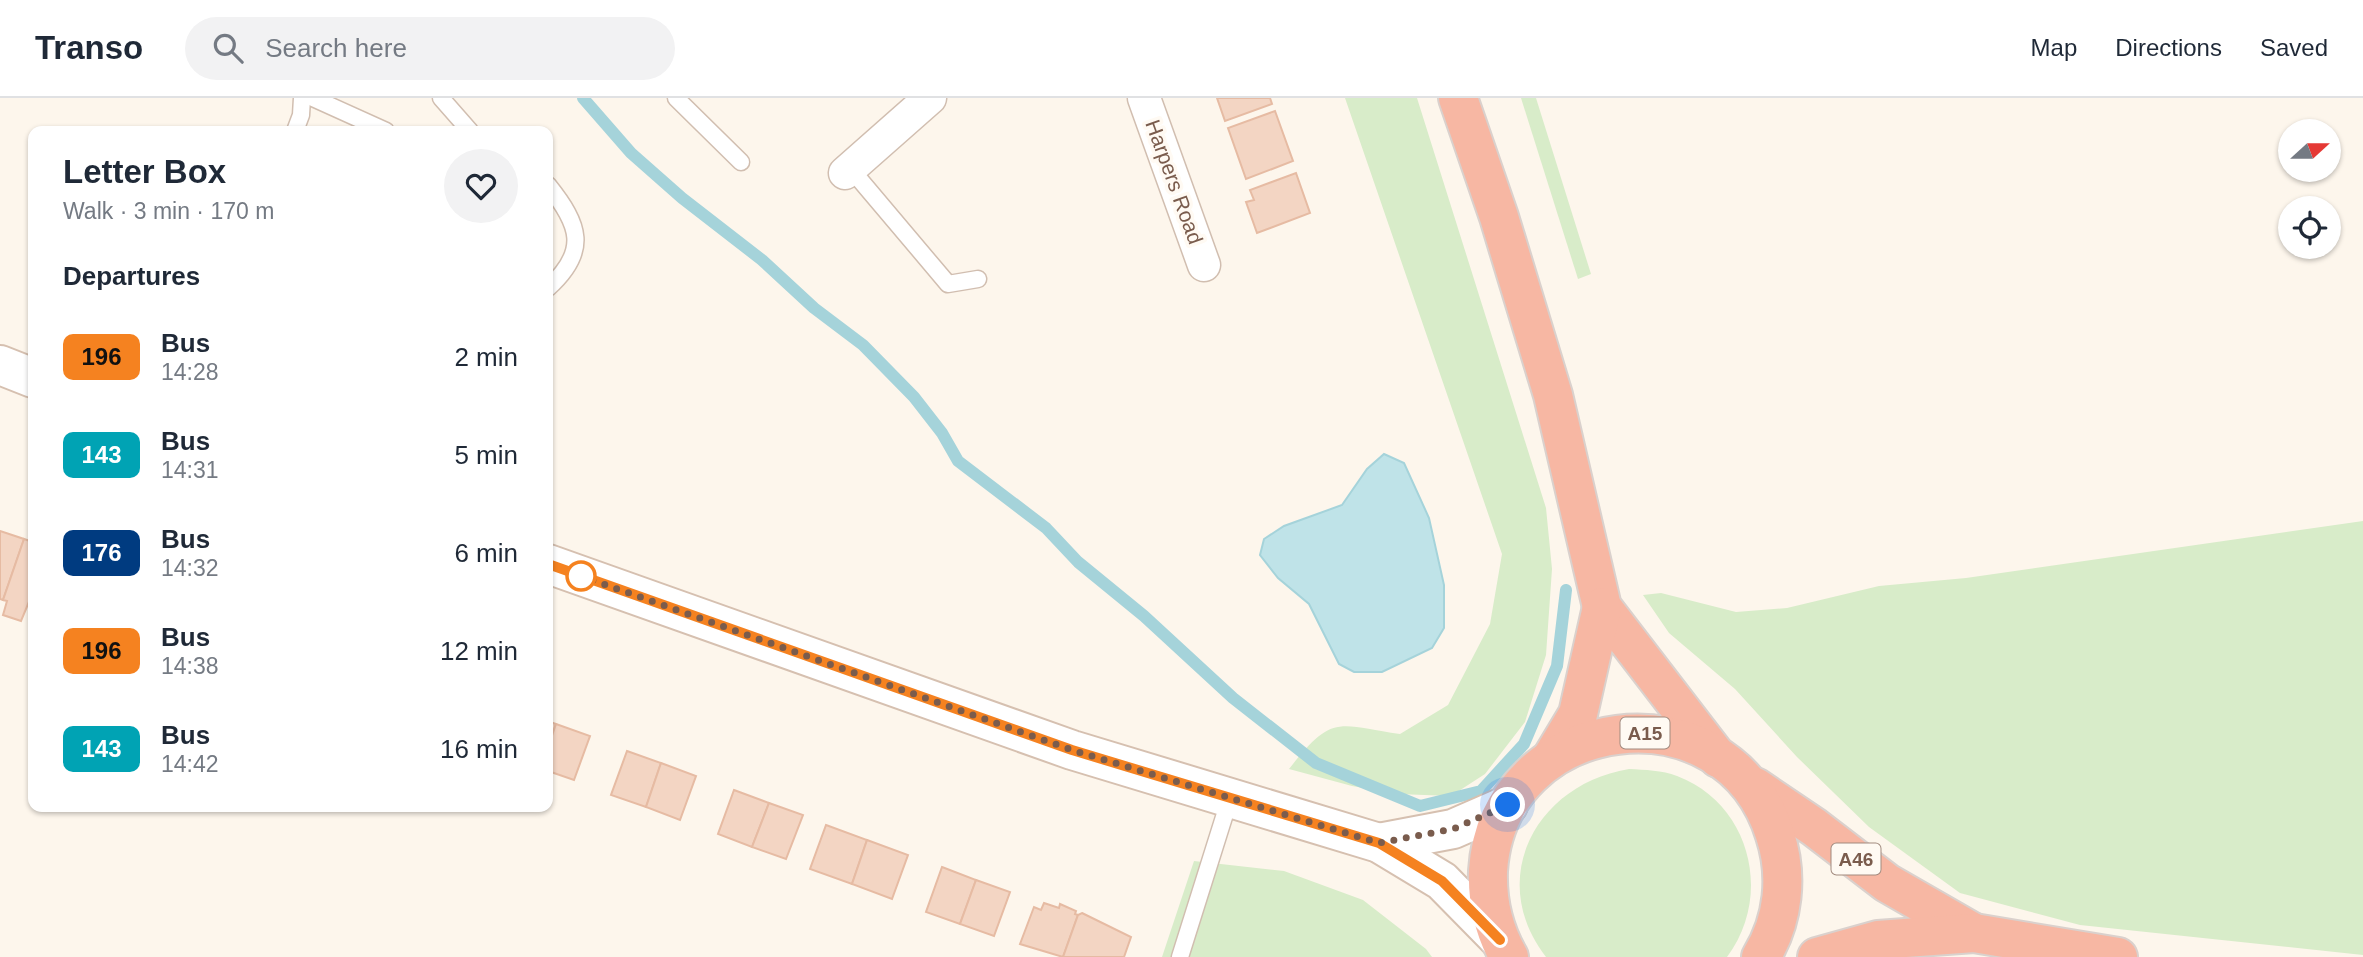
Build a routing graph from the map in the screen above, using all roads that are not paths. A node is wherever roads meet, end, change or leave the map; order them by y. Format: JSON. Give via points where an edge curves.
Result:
{"nodes":[{"id":1,"x":302,"y":98,"type":"edge"},
{"id":2,"x":313,"y":98,"type":"edge"},
{"id":3,"x":441,"y":98,"type":"edge"},
{"id":4,"x":676,"y":98,"type":"edge"},
{"id":5,"x":930,"y":98,"type":"edge"},
{"id":6,"x":1144,"y":98,"type":"edge"},
{"id":7,"x":1458,"y":98,"type":"edge"},
{"id":8,"x":297,"y":126,"type":"edge"},
{"id":9,"x":375,"y":126,"type":"edge"},
{"id":10,"x":466,"y":126,"type":"edge"},
{"id":11,"x":741,"y":162,"type":"dead end"},
{"id":12,"x":848,"y":171,"type":"joint"},
{"id":13,"x":553,"y":192,"type":"edge"},
{"id":14,"x":1204,"y":265,"type":"dead end"},
{"id":15,"x":978,"y":279,"type":"dead end"},
{"id":16,"x":553,"y":284,"type":"edge"},
{"id":17,"x":0,"y":365,"type":"edge"},
{"id":18,"x":28,"y":376,"type":"edge"},
{"id":19,"x":553,"y":566,"type":"edge"},
{"id":20,"x":1602,"y":607,"type":"junction"},
{"id":21,"x":1551,"y":759,"type":"junction"},
{"id":22,"x":1730,"y":768,"type":"junction"},
{"id":23,"x":1230,"y":796,"type":"junction"},
{"id":24,"x":1508,"y":805,"type":"junction"},
{"id":25,"x":1379,"y":843,"type":"junction"},
{"id":26,"x":1974,"y":933,"type":"junction"},
{"id":27,"x":1505,"y":948,"type":"edge"},
{"id":28,"x":1180,"y":957,"type":"edge"},
{"id":29,"x":1761,"y":957,"type":"edge"},
{"id":30,"x":1817,"y":957,"type":"edge"},
{"id":31,"x":2118,"y":957,"type":"edge"}],
"edges":[{"from":1,"to":8,"type":"lane"},
{"from":2,"to":9,"type":"lane"},
{"from":3,"to":10,"type":"lane"},
{"from":4,"to":11,"type":"lane"},
{"from":5,"to":12,"type":"street"},
{"from":6,"to":14,"type":"street","name":"Harpers Road"},
{"from":7,"to":20,"type":"highway","number":"A15","via":[[1553,395]]},
{"from":12,"to":15,"type":"lane","via":[[948,284]]},
{"from":13,"to":16,"type":"lane","via":[[574,227],[575,254]]},
{"from":17,"to":18,"type":"main road"},
{"from":19,"to":23,"type":"main road","via":[[1072,750]]},
{"from":20,"to":21,"type":"highway","number":"A15","via":[[1578,713]]},
{"from":20,"to":22,"type":"highway","number":"A15"},
{"from":21,"to":22,"type":"highway","number":"A15","via":[[1598,737],[1637,732],[1675,738]]},
{"from":21,"to":24,"type":"highway","number":"A15","via":[[1531,775]]},
{"from":22,"to":26,"type":"highway","number":"A46","via":[[1887,883]]},
{"from":22,"to":29,"type":"highway","number":"A15","via":[[1769,817],[1782,862],[1780,908]]},
{"from":23,"to":25,"type":"main road"},
{"from":23,"to":28,"type":"lane"},
{"from":24,"to":25,"type":"main road","via":[[1453,829]]},
{"from":24,"to":27,"type":"highway","number":"A15","via":[[1495,833],[1489,864],[1489,895]]},
{"from":25,"to":27,"type":"main road","via":[[1442,881]]},
{"from":26,"to":30,"type":"highway","number":"A46","via":[[1878,940]]},
{"from":26,"to":31,"type":"highway","number":"A46"}]}
